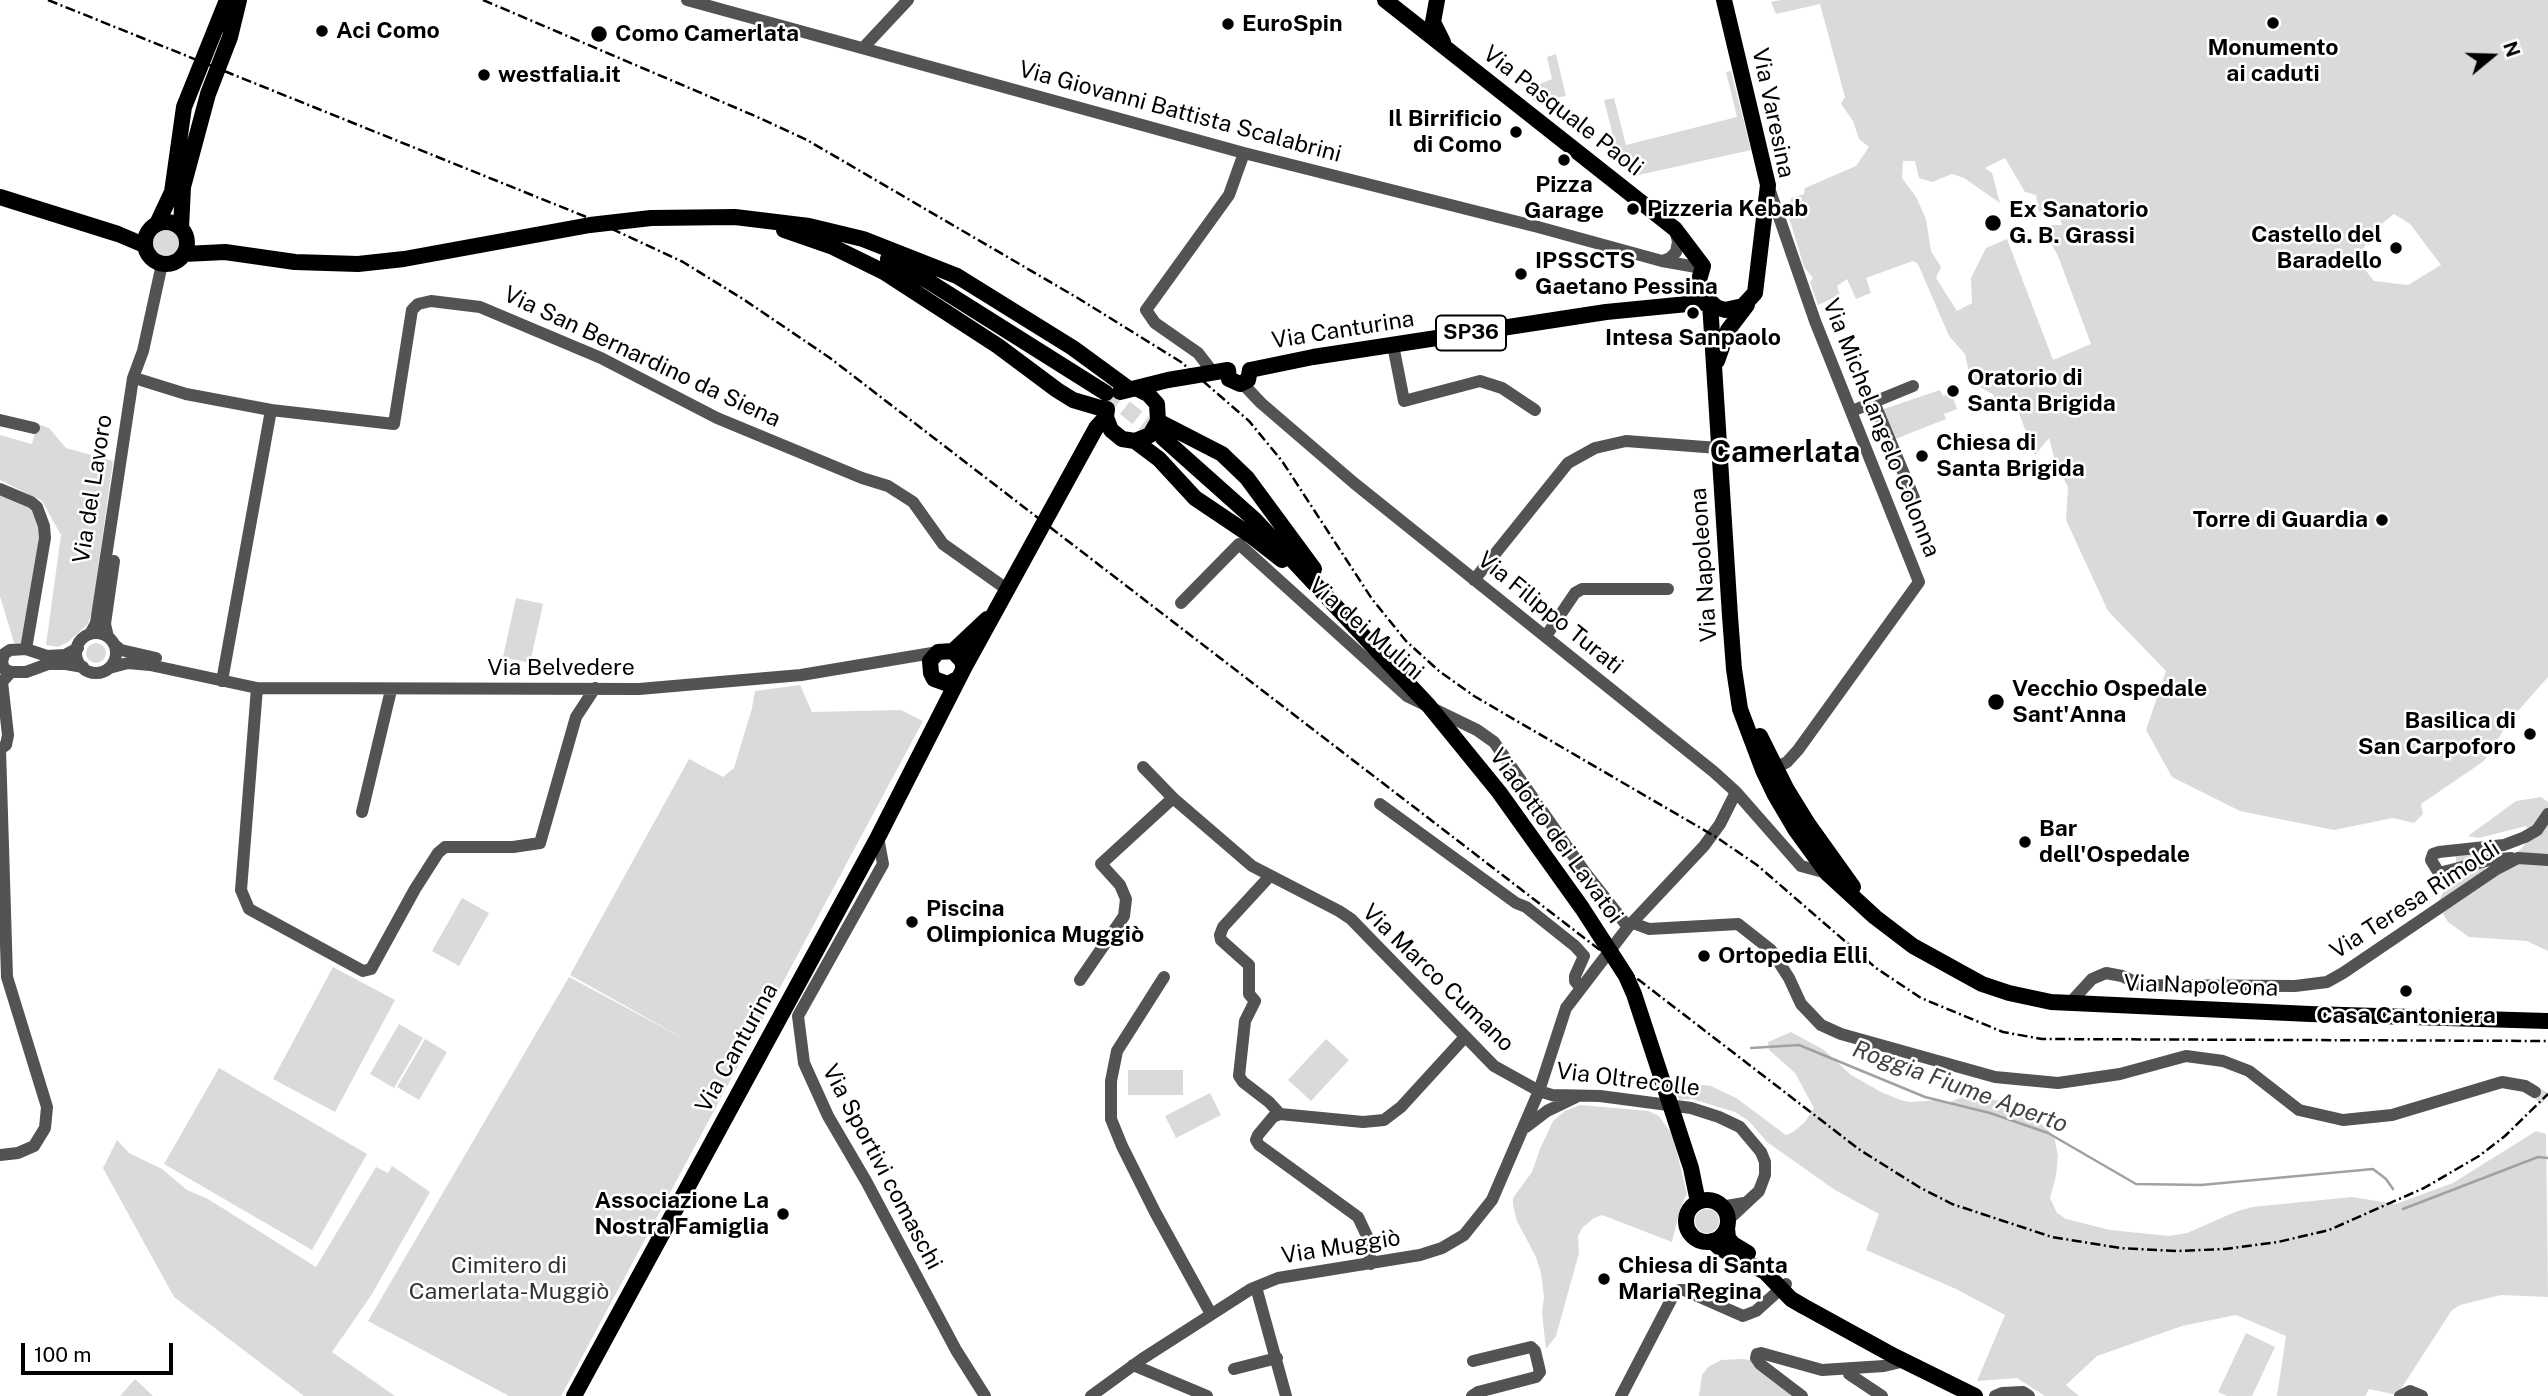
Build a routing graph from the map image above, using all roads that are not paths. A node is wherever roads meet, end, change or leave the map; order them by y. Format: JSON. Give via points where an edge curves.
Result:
{"nodes":[{"id":1,"x":226,"y":0,"type":"edge"},
{"id":2,"x":239,"y":0,"type":"edge"},
{"id":3,"x":687,"y":0,"type":"edge"},
{"id":4,"x":908,"y":0,"type":"edge"},
{"id":5,"x":1385,"y":0,"type":"edge"},
{"id":6,"x":1437,"y":0,"type":"edge"},
{"id":7,"x":1724,"y":0,"type":"edge"},
{"id":8,"x":863,"y":48,"type":"junction"},
{"id":9,"x":1454,"y":54,"type":"junction"},
{"id":10,"x":1244,"y":153,"type":"junction"},
{"id":11,"x":1768,"y":185,"type":"junction"},
{"id":12,"x":0,"y":197,"type":"edge"},
{"id":13,"x":753,"y":219,"type":"junction"},
{"id":14,"x":1675,"y":229,"type":"junction"},
{"id":15,"x":150,"y":233,"type":"junction"},
{"id":16,"x":835,"y":239,"type":"junction"},
{"id":17,"x":184,"y":241,"type":"junction"},
{"id":18,"x":1662,"y":261,"type":"junction"},
{"id":19,"x":162,"y":264,"type":"junction"},
{"id":20,"x":1702,"y":267,"type":"junction"},
{"id":21,"x":1703,"y":300,"type":"junction"},
{"id":22,"x":1751,"y":300,"type":"junction"},
{"id":23,"x":1393,"y":345,"type":"junction"},
{"id":24,"x":143,"y":351,"type":"junction"},
{"id":25,"x":1216,"y":371,"type":"junction"},
{"id":26,"x":1713,"y":374,"type":"junction"},
{"id":27,"x":1247,"y":377,"type":"junction"},
{"id":28,"x":141,"y":380,"type":"junction"},
{"id":29,"x":1168,"y":380,"type":"junction"},
{"id":30,"x":1913,"y":386,"type":"dead end"},
{"id":31,"x":1132,"y":388,"type":"junction"},
{"id":32,"x":1106,"y":393,"type":"tunnel mouth"},
{"id":33,"x":1874,"y":402,"type":"junction"},
{"id":34,"x":1157,"y":404,"type":"junction"},
{"id":35,"x":271,"y":410,"type":"junction"},
{"id":36,"x":1535,"y":410,"type":"dead end"},
{"id":37,"x":1852,"y":411,"type":"junction"},
{"id":38,"x":1106,"y":414,"type":"junction"},
{"id":39,"x":0,"y":420,"type":"edge"},
{"id":40,"x":1158,"y":421,"type":"junction"},
{"id":41,"x":34,"y":428,"type":"dead end"},
{"id":42,"x":1163,"y":438,"type":"tunnel mouth"},
{"id":43,"x":1128,"y":440,"type":"junction"},
{"id":44,"x":1089,"y":443,"type":"junction"},
{"id":45,"x":1718,"y":447,"type":"junction"},
{"id":46,"x":0,"y":489,"type":"edge"},
{"id":47,"x":1914,"y":498,"type":"dead end"},
{"id":48,"x":1474,"y":580,"type":"junction"},
{"id":49,"x":1668,"y":589,"type":"dead end"},
{"id":50,"x":1009,"y":590,"type":"junction"},
{"id":51,"x":1181,"y":603,"type":"dead end"},
{"id":52,"x":997,"y":612,"type":"junction"},
{"id":53,"x":1344,"y":615,"type":"junction"},
{"id":54,"x":90,"y":634,"type":"junction"},
{"id":55,"x":1546,"y":636,"type":"junction"},
{"id":56,"x":111,"y":641,"type":"junction"},
{"id":57,"x":78,"y":648,"type":"junction"},
{"id":58,"x":30,"y":650,"type":"junction"},
{"id":59,"x":945,"y":651,"type":"junction"},
{"id":60,"x":898,"y":658,"type":"junction"},
{"id":61,"x":1,"y":662,"type":"edge"},
{"id":62,"x":83,"y":667,"type":"junction"},
{"id":63,"x":929,"y":667,"type":"junction"},
{"id":64,"x":109,"y":668,"type":"junction"},
{"id":65,"x":1734,"y":669,"type":"junction"},
{"id":66,"x":34,"y":670,"type":"junction"},
{"id":67,"x":11,"y":672,"type":"junction"},
{"id":68,"x":961,"y":674,"type":"junction"},
{"id":69,"x":222,"y":681,"type":"junction"},
{"id":70,"x":942,"y":683,"type":"junction"},
{"id":71,"x":257,"y":688,"type":"junction"},
{"id":72,"x":595,"y":688,"type":"junction"},
{"id":73,"x":391,"y":690,"type":"junction"},
{"id":74,"x":939,"y":720,"type":"junction"},
{"id":75,"x":0,"y":749,"type":"edge"},
{"id":76,"x":1756,"y":750,"type":"junction"},
{"id":77,"x":1143,"y":767,"type":"dead end"},
{"id":78,"x":1776,"y":768,"type":"junction"},
{"id":79,"x":1736,"y":792,"type":"junction"},
{"id":80,"x":1173,"y":798,"type":"junction"},
{"id":81,"x":1380,"y":804,"type":"dead end"},
{"id":82,"x":362,"y":812,"type":"dead end"},
{"id":83,"x":2548,"y":814,"type":"edge"},
{"id":84,"x":878,"y":837,"type":"junction"},
{"id":85,"x":2518,"y":858,"type":"junction"},
{"id":86,"x":2548,"y":860,"type":"edge"},
{"id":87,"x":1827,"y":873,"type":"junction"},
{"id":88,"x":1269,"y":877,"type":"junction"},
{"id":89,"x":1875,"y":917,"type":"junction"},
{"id":90,"x":1628,"y":929,"type":"junction"},
{"id":91,"x":1164,"y":976,"type":"dead end"},
{"id":92,"x":1080,"y":980,"type":"dead end"},
{"id":93,"x":1581,"y":988,"type":"junction"},
{"id":94,"x":2069,"y":1004,"type":"junction"},
{"id":95,"x":2548,"y":1021,"type":"edge"},
{"id":96,"x":1465,"y":1037,"type":"junction"},
{"id":97,"x":1539,"y":1091,"type":"junction"},
{"id":98,"x":2535,"y":1093,"type":"tunnel mouth"},
{"id":99,"x":1583,"y":1095,"type":"junction"},
{"id":100,"x":1280,"y":1114,"type":"junction"},
{"id":101,"x":1523,"y":1130,"type":"junction"},
{"id":102,"x":0,"y":1155,"type":"edge"},
{"id":103,"x":1717,"y":1212,"type":"junction"},
{"id":104,"x":1712,"y":1241,"type":"junction"},
{"id":105,"x":1371,"y":1264,"type":"junction"},
{"id":106,"x":1256,"y":1287,"type":"junction"},
{"id":107,"x":1784,"y":1287,"type":"junction"},
{"id":108,"x":1211,"y":1314,"type":"junction"},
{"id":109,"x":1152,"y":1352,"type":"junction"},
{"id":110,"x":1277,"y":1357,"type":"junction"},
{"id":111,"x":1473,"y":1361,"type":"dead end"},
{"id":112,"x":1905,"y":1361,"type":"junction"},
{"id":113,"x":1133,"y":1366,"type":"junction"},
{"id":114,"x":1234,"y":1368,"type":"dead end"},
{"id":115,"x":1849,"y":1369,"type":"junction"},
{"id":116,"x":1164,"y":1378,"type":"junction"},
{"id":117,"x":574,"y":1396,"type":"edge"},
{"id":118,"x":985,"y":1396,"type":"edge"},
{"id":119,"x":1091,"y":1396,"type":"edge"},
{"id":120,"x":1207,"y":1396,"type":"edge"},
{"id":121,"x":1286,"y":1396,"type":"edge"},
{"id":122,"x":1472,"y":1396,"type":"edge"},
{"id":123,"x":1621,"y":1396,"type":"edge"},
{"id":124,"x":1802,"y":1396,"type":"edge"},
{"id":125,"x":1882,"y":1396,"type":"edge"},
{"id":126,"x":1975,"y":1396,"type":"edge"},
{"id":127,"x":1995,"y":1396,"type":"edge"},
{"id":128,"x":2029,"y":1396,"type":"edge"},
{"id":129,"x":2400,"y":1396,"type":"edge"},
{"id":130,"x":2422,"y":1396,"type":"edge"}],
"edges":[{"from":1,"to":15,"type":"main road","via":[[184,107],[172,194]]},
{"from":2,"to":17,"type":"main road","via":[[183,187]]},
{"from":3,"to":8,"type":"street","name":"Via Giovanni Battista Scalabrini"},
{"from":4,"to":8,"type":"street"},
{"from":5,"to":9,"type":"main road","name":"Via Pasquale Paoli"},
{"from":6,"to":9,"type":"main road","via":[[1433,22]]},
{"from":7,"to":11,"type":"main road","name":"Via Varesina"},
{"from":8,"to":10,"type":"street","name":"Via Giovanni Battista Scalabrini"},
{"from":9,"to":14,"type":"main road","name":"Via Pasquale Paoli"},
{"from":10,"to":18,"type":"street","name":"Via Giovanni Battista Scalabrini"},
{"from":10,"to":25,"type":"street","via":[[1229,195],[1147,306],[1151,318]]},
{"from":11,"to":22,"type":"main road","name":"Via Varesina","via":[[1758,278]]},
{"from":11,"to":37,"type":"street","name":"Via Michelangelo Colonna"},
{"from":12,"to":15,"type":"main road","via":[[118,234]]},
{"from":13,"to":16,"type":"main road"},
{"from":13,"to":16,"type":"main road"},
{"from":13,"to":17,"type":"main road","via":[[690,216],[621,221],[358,264],[295,262]]},
{"from":14,"to":18,"type":"street","via":[[1676,252]]},
{"from":14,"to":20,"type":"main road","name":"Via Pasquale Paoli"},
{"from":15,"to":17,"type":"main road","via":[[170,222]]},
{"from":15,"to":19,"type":"main road","via":[[150,258]]},
{"from":16,"to":31,"type":"main road","via":[[863,239],[957,276]]},
{"from":16,"to":32,"type":"main road","via":[[928,281]]},
{"from":16,"to":38,"type":"main road","via":[[1057,390]]},
{"from":17,"to":19,"type":"main road","via":[[175,262]]},
{"from":18,"to":20,"type":"street","name":"Via Giovanni Battista Scalabrini"},
{"from":19,"to":24,"type":"street","name":"Via del Lavoro"},
{"from":20,"to":21,"type":"main road","name":"Via Napoleona"},
{"from":21,"to":22,"type":"main road","name":"Via Canturina","via":[[1725,310]]},
{"from":21,"to":23,"type":"main road","name":"Via Canturina","number":"SP36"},
{"from":21,"to":26,"type":"main road","name":"Via Napoleona"},
{"from":22,"to":26,"type":"main road","name":"Via Napoleona","via":[[1728,330]]},
{"from":23,"to":27,"type":"main road","name":"Via Canturina","number":"SP36"},
{"from":23,"to":36,"type":"street","via":[[1404,401],[1480,381],[1502,388]]},
{"from":24,"to":28,"type":"street","name":"Via del Lavoro"},
{"from":24,"to":54,"type":"street","name":"Via del Lavoro","via":[[133,378],[96,623]]},
{"from":25,"to":27,"type":"main road","name":"Via Canturina","via":[[1240,361],[1245,363]]},
{"from":25,"to":29,"type":"main road"},
{"from":26,"to":45,"type":"main road","name":"Via Napoleona"},
{"from":27,"to":48,"type":"street","name":"Via Filippo Turati","via":[[1311,447]]},
{"from":28,"to":35,"type":"street","name":"Via San Bernardino da Siena","via":[[186,394]]},
{"from":28,"to":56,"type":"street","name":"Via del Lavoro","via":[[105,624]]},
{"from":29,"to":31,"type":"main road"},
{"from":29,"to":34,"type":"main road"},
{"from":30,"to":33,"type":"street"},
{"from":31,"to":34,"type":"main road","via":[[1148,394]]},
{"from":31,"to":38,"type":"main road","via":[[1114,396]]},
{"from":33,"to":37,"type":"street"},
{"from":33,"to":47,"type":"street","via":[[1890,460]]},
{"from":34,"to":40,"type":"main road"},
{"from":35,"to":50,"type":"street","name":"Via San Bernardino da Siena","via":[[394,424],[410,313],[418,304],[431,301],[480,307],[601,358],[707,413],[888,485],[913,502],[943,544]]},
{"from":35,"to":69,"type":"street"},
{"from":37,"to":78,"type":"street","name":"Via Michelangelo Colonna","via":[[1919,582],[1798,750]]},
{"from":38,"to":43,"type":"main road","via":[[1111,430]]},
{"from":38,"to":44,"type":"main road","name":"Via Canturina"},
{"from":39,"to":41,"type":"street"},
{"from":40,"to":43,"type":"main road","via":[[1150,435]]},
{"from":40,"to":53,"type":"main road","via":[[1222,454],[1247,478]]},
{"from":42,"to":53,"type":"main road","via":[[1255,520]]},
{"from":43,"to":44,"type":"main road"},
{"from":43,"to":53,"type":"main road","via":[[1159,459],[1195,498],[1250,535]]},
{"from":44,"to":50,"type":"main road","name":"Via Canturina"},
{"from":45,"to":48,"type":"street","via":[[1626,442],[1595,448],[1569,463]]},
{"from":45,"to":65,"type":"main road","name":"Via Napoleona"},
{"from":46,"to":58,"type":"street","via":[[31,502],[44,526]]},
{"from":48,"to":55,"type":"street","name":"Via Filippo Turati"},
{"from":49,"to":55,"type":"street","via":[[1582,589]]},
{"from":50,"to":52,"type":"main road","name":"Via Canturina"},
{"from":51,"to":90,"type":"street","name":"Via dei Mulini","via":[[1239,544],[1407,696],[1494,742]]},
{"from":52,"to":59,"type":"main road","name":"Via Canturina"},
{"from":52,"to":68,"type":"main road","name":"Via Canturina"},
{"from":53,"to":103,"type":"main road","name":"Viadotto dei Lavatoi","via":[[1429,706],[1499,792],[1600,933],[1634,994],[1691,1168]]},
{"from":54,"to":56,"type":"street"},
{"from":54,"to":57,"type":"street"},
{"from":55,"to":79,"type":"street","name":"Via Filippo Turati"},
{"from":56,"to":64,"type":"street","via":[[114,660]]},
{"from":56,"to":69,"type":"street","name":"Via Belvedere","via":[[121,650],[189,666]]},
{"from":57,"to":58,"type":"street","via":[[65,655],[47,656]]},
{"from":57,"to":62,"type":"street"},
{"from":58,"to":61,"type":"street","via":[[10,650]]},
{"from":58,"to":66,"type":"street","via":[[38,658]]},
{"from":59,"to":60,"type":"street","name":"Via Belvedere"},
{"from":59,"to":63,"type":"main road","via":[[933,656]]},
{"from":59,"to":68,"type":"main road","via":[[963,662]]},
{"from":60,"to":63,"type":"street","name":"Via Belvedere"},
{"from":60,"to":72,"type":"street","name":"Via Belvedere","via":[[801,676],[639,690]]},
{"from":61,"to":67,"type":"street"},
{"from":62,"to":64,"type":"street","via":[[94,673]]},
{"from":62,"to":66,"type":"street","via":[[48,664]]},
{"from":63,"to":70,"type":"main road","via":[[934,679]]},
{"from":64,"to":69,"type":"street","name":"Via Belvedere","via":[[139,663]]},
{"from":65,"to":76,"type":"main road","name":"Via Napoleona","via":[[1740,709]]},
{"from":65,"to":78,"type":"main road","name":"Via Napoleona"},
{"from":66,"to":67,"type":"street"},
{"from":67,"to":75,"type":"street","via":[[2,682],[8,735]]},
{"from":68,"to":70,"type":"main road","via":[[953,682]]},
{"from":68,"to":74,"type":"main road","name":"Via Canturina"},
{"from":69,"to":71,"type":"street","name":"Via Belvedere"},
{"from":70,"to":74,"type":"main road","name":"Via Canturina"},
{"from":71,"to":72,"type":"street","via":[[241,890],[249,909],[363,971],[371,969],[415,889],[445,847],[540,843],[576,717]]},
{"from":71,"to":73,"type":"street","name":"Via Belvedere"},
{"from":72,"to":73,"type":"street","name":"Via Belvedere"},
{"from":73,"to":82,"type":"street"},
{"from":74,"to":84,"type":"main road","name":"Via Canturina"},
{"from":75,"to":102,"type":"street","via":[[7,977],[47,1107],[45,1128],[34,1146]]},
{"from":76,"to":78,"type":"main road","name":"Via Napoleona"},
{"from":76,"to":87,"type":"main road","name":"Via Napoleona","via":[[1774,795]]},
{"from":77,"to":80,"type":"street","name":"Via Marco Cumano"},
{"from":78,"to":89,"type":"main road","name":"Via Napoleona","via":[[1808,824]]},
{"from":79,"to":87,"type":"street","name":"Via Filippo Turati","via":[[1801,866]]},
{"from":79,"to":90,"type":"street","name":"Via Muggiò","via":[[1704,846]]},
{"from":80,"to":88,"type":"street","name":"Via Marco Cumano"},
{"from":80,"to":92,"type":"street","via":[[1101,864],[1126,899],[1124,916]]},
{"from":81,"to":93,"type":"street","via":[[1574,946],[1584,957],[1575,976]]},
{"from":83,"to":85,"type":"street","via":[[2537,830],[2525,837],[2504,845],[2439,852],[2431,860],[2439,873],[2490,859]]},
{"from":84,"to":117,"type":"main road","name":"Via Canturina"},
{"from":84,"to":118,"type":"street","name":"Via Sportivi comaschi","via":[[883,864],[798,1016],[804,1063],[828,1116]]},
{"from":85,"to":86,"type":"street","name":"Via Teresa Rimoldi"},
{"from":85,"to":94,"type":"street","name":"Via Teresa Rimoldi","via":[[2327,982],[2141,985],[2106,974],[2092,979]]},
{"from":87,"to":89,"type":"main road","name":"Via Napoleona","via":[[1841,878]]},
{"from":88,"to":96,"type":"street","name":"Via Marco Cumano","via":[[1351,919]]},
{"from":88,"to":100,"type":"street","via":[[1220,935],[1249,965],[1249,993],[1255,1001],[1245,1021],[1239,1076]]},
{"from":89,"to":94,"type":"main road","name":"Via Napoleona","via":[[1913,946],[1982,984]]},
{"from":90,"to":93,"type":"street","name":"Via Muggiò"},
{"from":90,"to":98,"type":"street","via":[[1738,924],[1771,950],[1801,1004],[1821,1025],[1995,1077],[2058,1083],[2120,1074],[2186,1056],[2211,1059],[2249,1071],[2299,1110],[2343,1119],[2392,1115],[2502,1082]]},
{"from":91,"to":108,"type":"street","via":[[1116,1051],[1111,1119],[1149,1201]]},
{"from":93,"to":97,"type":"street","name":"Via Muggiò","via":[[1566,1008]]},
{"from":94,"to":95,"type":"main road","name":"Via Napoleona"},
{"from":96,"to":97,"type":"street","name":"Via Marco Cumano","via":[[1494,1066]]},
{"from":96,"to":100,"type":"street","via":[[1384,1120]]},
{"from":97,"to":99,"type":"street","name":"Via Oltrecolle"},
{"from":97,"to":101,"type":"street","name":"Via Muggiò"},
{"from":99,"to":101,"type":"street","via":[[1547,1111]]},
{"from":99,"to":103,"type":"street","name":"Via Oltrecolle","via":[[1691,1108],[1740,1128],[1758,1147],[1766,1166],[1761,1187],[1744,1203]]},
{"from":100,"to":105,"type":"street","via":[[1256,1140],[1358,1217],[1367,1236]]},
{"from":101,"to":105,"type":"street","name":"Via Muggiò","via":[[1492,1200],[1464,1235],[1420,1255]]},
{"from":103,"to":104,"type":"main road","via":[[1723,1235]]},
{"from":103,"to":104,"type":"main road","via":[[1689,1212],[1688,1228],[1696,1239]]},
{"from":103,"to":107,"type":"main road","via":[[1733,1244],[1770,1267]]},
{"from":104,"to":107,"type":"main road"},
{"from":105,"to":106,"type":"street","name":"Via Muggiò","via":[[1278,1278]]},
{"from":106,"to":108,"type":"street","name":"Via Muggiò"},
{"from":106,"to":110,"type":"street"},
{"from":107,"to":112,"type":"main road","via":[[1803,1306]]},
{"from":107,"to":123,"type":"street","via":[[1743,1316],[1679,1290]]},
{"from":108,"to":109,"type":"street","name":"Via Muggiò"},
{"from":109,"to":113,"type":"street","name":"Via Muggiò"},
{"from":109,"to":116,"type":"street"},
{"from":110,"to":114,"type":"street"},
{"from":110,"to":121,"type":"street"},
{"from":111,"to":122,"type":"street","via":[[1531,1347],[1540,1372]]},
{"from":112,"to":115,"type":"street"},
{"from":112,"to":126,"type":"main road"},
{"from":113,"to":116,"type":"street"},
{"from":113,"to":119,"type":"street","name":"Via Muggiò"},
{"from":115,"to":124,"type":"street","via":[[1822,1370],[1757,1354],[1760,1364]]},
{"from":115,"to":125,"type":"street"},
{"from":116,"to":120,"type":"street"},
{"from":127,"to":128,"type":"street","via":[[2024,1392]]},
{"from":129,"to":130,"type":"street","via":[[2410,1391]]}]}
